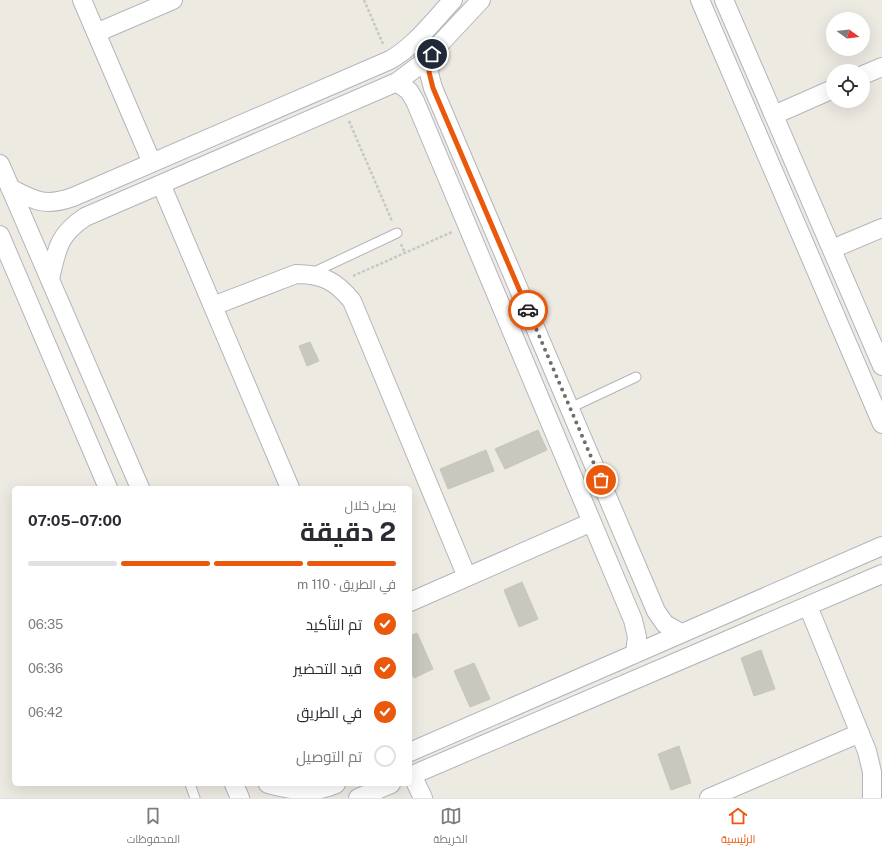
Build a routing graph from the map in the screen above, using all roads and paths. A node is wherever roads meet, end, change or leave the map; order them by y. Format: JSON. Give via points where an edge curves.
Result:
{"nodes":[{"id":1,"x":82,"y":0,"type":"edge"},
{"id":2,"x":173,"y":0,"type":"edge"},
{"id":3,"x":364,"y":0,"type":"edge"},
{"id":4,"x":453,"y":0,"type":"edge"},
{"id":5,"x":481,"y":0,"type":"edge"},
{"id":6,"x":700,"y":0,"type":"edge"},
{"id":7,"x":724,"y":0,"type":"edge"},
{"id":8,"x":96,"y":33,"type":"junction"},
{"id":9,"x":432,"y":54,"type":"junction"},
{"id":10,"x":390,"y":60,"type":"junction"},
{"id":11,"x":882,"y":67,"type":"edge"},
{"id":12,"x":870,"y":73,"type":"edge"},
{"id":13,"x":397,"y":82,"type":"junction"},
{"id":14,"x":826,"y":92,"type":"edge"},
{"id":15,"x":343,"y":105,"type":"junction"},
{"id":16,"x":774,"y":115,"type":"junction"},
{"id":17,"x":152,"y":163,"type":"junction"},
{"id":18,"x":0,"y":164,"type":"edge"},
{"id":19,"x":161,"y":184,"type":"junction"},
{"id":20,"x":804,"y":185,"type":"junction"},
{"id":21,"x":10,"y":188,"type":"junction"},
{"id":22,"x":784,"y":194,"type":"junction"},
{"id":23,"x":468,"y":225,"type":"junction"},
{"id":24,"x":882,"y":228,"type":"edge"},
{"id":25,"x":397,"y":233,"type":"junction"},
{"id":26,"x":0,"y":235,"type":"edge"},
{"id":27,"x":832,"y":249,"type":"junction"},
{"id":28,"x":405,"y":252,"type":"junction"},
{"id":29,"x":310,"y":274,"type":"junction"},
{"id":30,"x":50,"y":279,"type":"junction"},
{"id":31,"x":335,"y":284,"type":"junction"},
{"id":32,"x":213,"y":306,"type":"junction"},
{"id":33,"x":882,"y":366,"type":"edge"},
{"id":34,"x":636,"y":377,"type":"dead end"},
{"id":35,"x":570,"y":408,"type":"junction"},
{"id":36,"x":882,"y":424,"type":"edge"},
{"id":37,"x":107,"y":486,"type":"edge"},
{"id":38,"x":139,"y":486,"type":"edge"},
{"id":39,"x":289,"y":486,"type":"edge"},
{"id":40,"x":592,"y":522,"type":"junction"},
{"id":41,"x":882,"y":546,"type":"edge"},
{"id":42,"x":882,"y":574,"type":"edge"},
{"id":43,"x":467,"y":577,"type":"junction"},
{"id":44,"x":412,"y":601,"type":"edge"},
{"id":45,"x":808,"y":606,"type":"junction"},
{"id":46,"x":681,"y":633,"type":"junction"},
{"id":47,"x":635,"y":654,"type":"junction"},
{"id":48,"x":860,"y":733,"type":"junction"},
{"id":49,"x":412,"y":751,"type":"edge"},
{"id":50,"x":412,"y":775,"type":"edge"},
{"id":51,"x":412,"y":777,"type":"edge"},
{"id":52,"x":191,"y":786,"type":"edge"},
{"id":53,"x":235,"y":786,"type":"edge"},
{"id":54,"x":269,"y":786,"type":"edge"},
{"id":55,"x":277,"y":786,"type":"edge"},
{"id":56,"x":330,"y":786,"type":"edge"},
{"id":57,"x":386,"y":786,"type":"edge"},
{"id":58,"x":196,"y":798,"type":"edge"},
{"id":59,"x":240,"y":798,"type":"edge"},
{"id":60,"x":274,"y":798,"type":"edge"},
{"id":61,"x":358,"y":798,"type":"edge"},
{"id":62,"x":423,"y":798,"type":"edge"},
{"id":63,"x":709,"y":798,"type":"edge"},
{"id":64,"x":872,"y":798,"type":"edge"}],
"edges":[{"from":1,"to":8,"type":"street"},
{"from":2,"to":8,"type":"street"},
{"from":3,"to":10,"type":"path"},
{"from":4,"to":10,"type":"street","via":[[407,50]]},
{"from":5,"to":9,"type":"street"},
{"from":6,"to":22,"type":"street"},
{"from":7,"to":16,"type":"street"},
{"from":8,"to":17,"type":"street"},
{"from":9,"to":13,"type":"street"},
{"from":9,"to":35,"type":"street","via":[[429,72],[433,88]]},
{"from":10,"to":17,"type":"street"},
{"from":11,"to":12,"type":"street"},
{"from":13,"to":15,"type":"street"},
{"from":13,"to":23,"type":"street","via":[[413,95]]},
{"from":14,"to":16,"type":"street"},
{"from":15,"to":19,"type":"street"},
{"from":15,"to":25,"type":"path"},
{"from":16,"to":20,"type":"street"},
{"from":17,"to":21,"type":"street","via":[[60,202],[32,200]]},
{"from":18,"to":21,"type":"street"},
{"from":19,"to":30,"type":"street","via":[[85,217],[74,225],[57,247]]},
{"from":19,"to":32,"type":"street"},
{"from":20,"to":22,"type":"street"},
{"from":20,"to":27,"type":"street"},
{"from":21,"to":30,"type":"street"},
{"from":22,"to":36,"type":"street"},
{"from":23,"to":28,"type":"path"},
{"from":23,"to":40,"type":"street"},
{"from":24,"to":27,"type":"street"},
{"from":25,"to":28,"type":"path"},
{"from":25,"to":29,"type":"lane"},
{"from":26,"to":37,"type":"street"},
{"from":27,"to":33,"type":"street"},
{"from":28,"to":31,"type":"path"},
{"from":29,"to":31,"type":"street","via":[[323,277]]},
{"from":29,"to":32,"type":"street","via":[[296,274]]},
{"from":30,"to":38,"type":"street"},
{"from":31,"to":43,"type":"street","via":[[352,301]]},
{"from":32,"to":39,"type":"street"},
{"from":34,"to":35,"type":"lane"},
{"from":35,"to":46,"type":"street","via":[[656,611],[665,624]]},
{"from":40,"to":43,"type":"street"},
{"from":40,"to":47,"type":"street","via":[[636,629]]},
{"from":41,"to":46,"type":"street"},
{"from":42,"to":45,"type":"street"},
{"from":43,"to":44,"type":"street"},
{"from":45,"to":48,"type":"street"},
{"from":45,"to":50,"type":"street"},
{"from":46,"to":47,"type":"street"},
{"from":47,"to":49,"type":"street"},
{"from":48,"to":63,"type":"street"},
{"from":48,"to":64,"type":"street","via":[[872,772]]},
{"from":51,"to":62,"type":"street"},
{"from":52,"to":58,"type":"lane"},
{"from":53,"to":59,"type":"street"},
{"from":54,"to":60,"type":"street"},
{"from":55,"to":56,"type":"street","via":[[307,791]]},
{"from":57,"to":61,"type":"street"}]}
